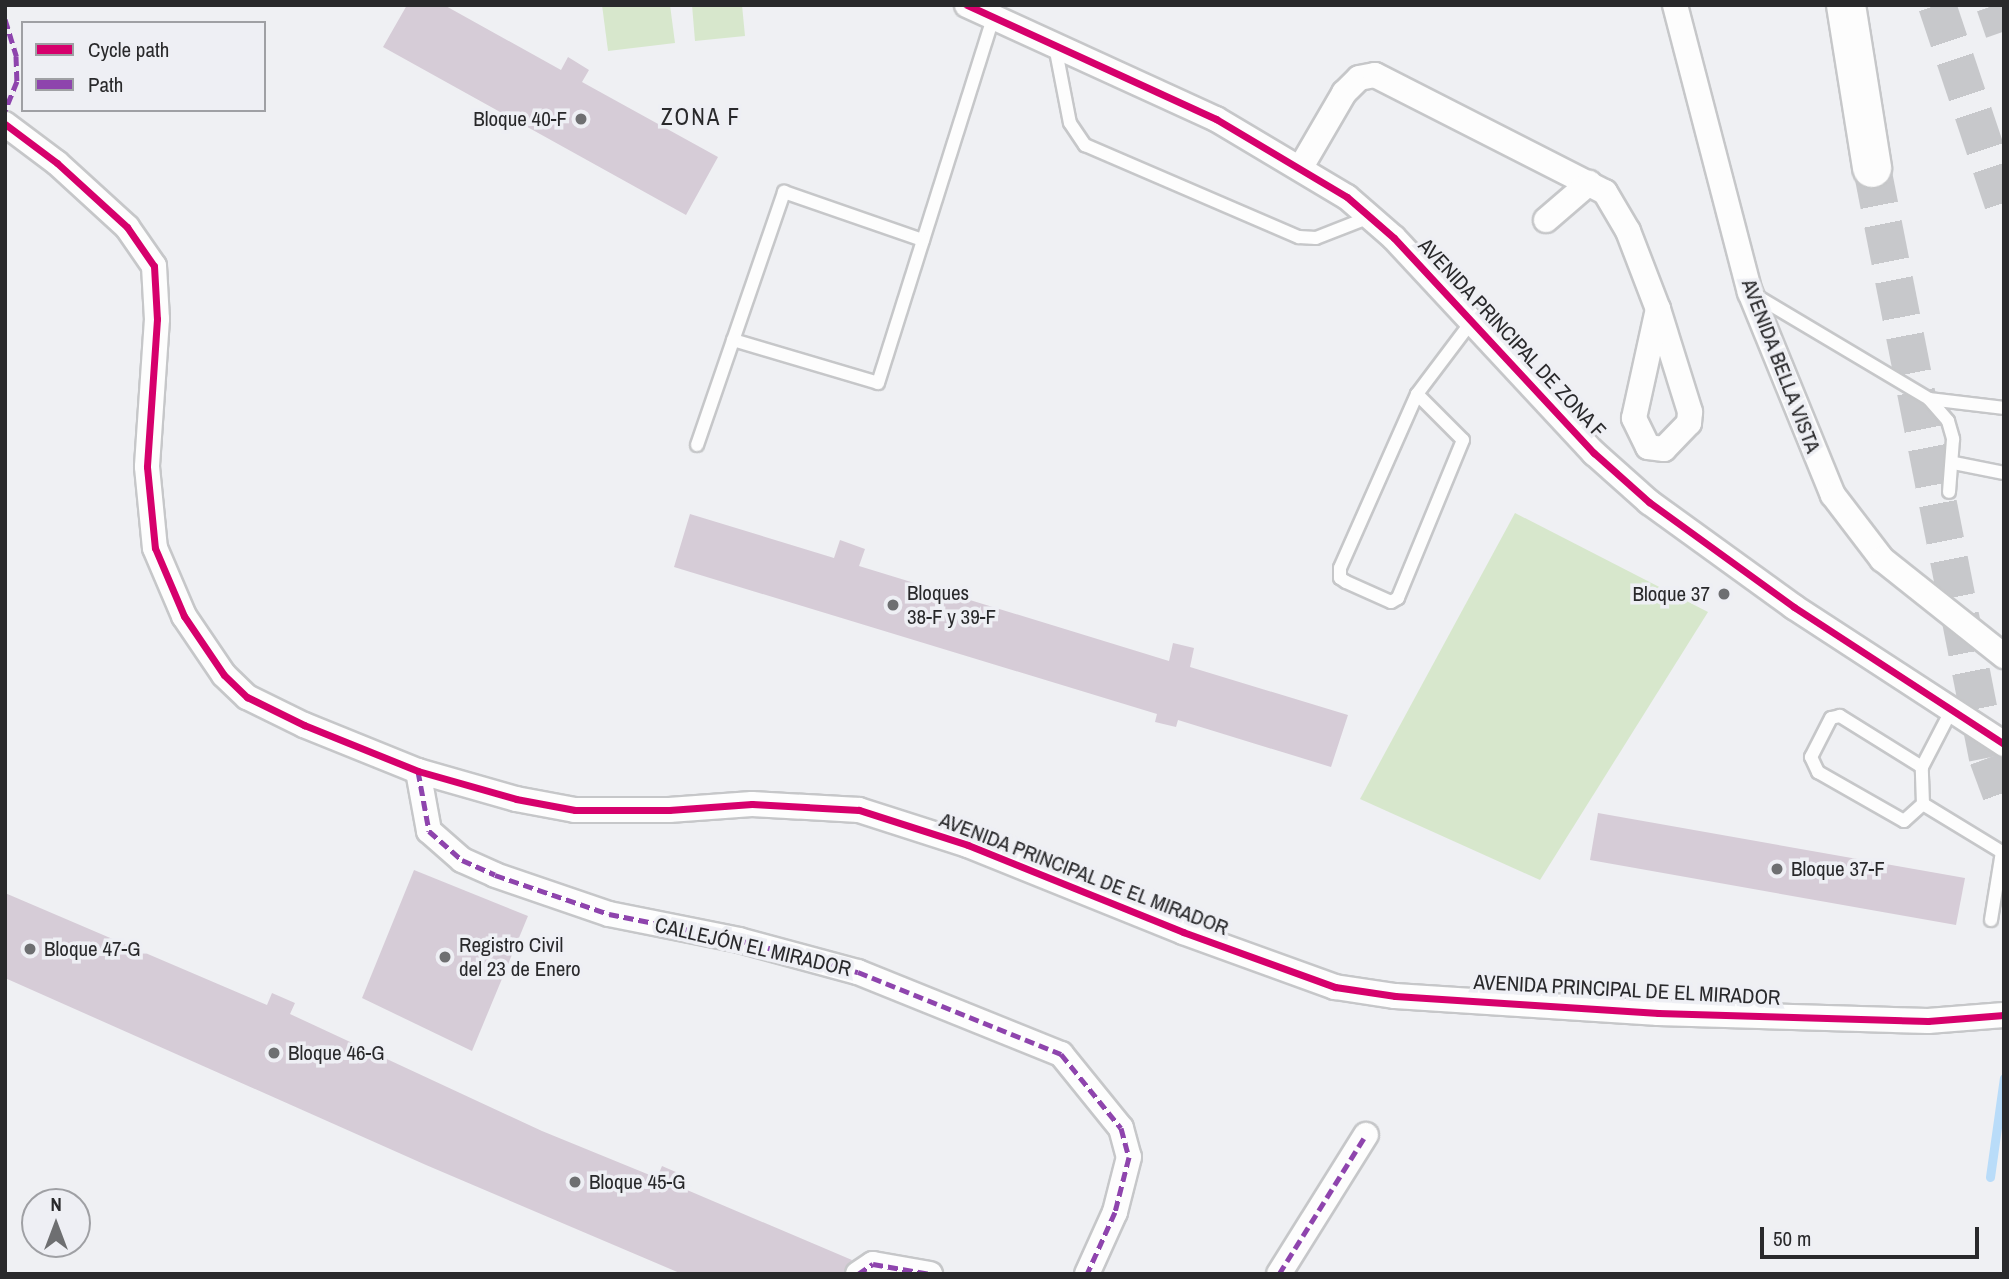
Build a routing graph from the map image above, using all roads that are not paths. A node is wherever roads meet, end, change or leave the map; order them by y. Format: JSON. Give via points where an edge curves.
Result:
{"nodes":[{"id":1,"x":967,"y":5,"type":"edge"},
{"id":2,"x":1675,"y":5,"type":"edge"},
{"id":3,"x":1846,"y":5,"type":"edge"},
{"id":4,"x":993,"y":18,"type":"junction"},
{"id":5,"x":1055,"y":46,"type":"junction"},
{"id":6,"x":5,"y":124,"type":"edge"},
{"id":7,"x":1301,"y":167,"type":"junction"},
{"id":8,"x":1872,"y":168,"type":"tunnel mouth"},
{"id":9,"x":1589,"y":184,"type":"junction"},
{"id":10,"x":1371,"y":217,"type":"junction"},
{"id":11,"x":1546,"y":220,"type":"dead end"},
{"id":12,"x":923,"y":240,"type":"junction"},
{"id":13,"x":1750,"y":292,"type":"junction"},
{"id":14,"x":1658,"y":309,"type":"junction"},
{"id":15,"x":1472,"y":321,"type":"junction"},
{"id":16,"x":733,"y":340,"type":"junction"},
{"id":17,"x":1417,"y":394,"type":"junction"},
{"id":18,"x":1929,"y":399,"type":"junction"},
{"id":19,"x":2004,"y":408,"type":"edge"},
{"id":20,"x":697,"y":445,"type":"dead end"},
{"id":21,"x":1954,"y":463,"type":"junction"},
{"id":22,"x":2004,"y":473,"type":"edge"},
{"id":23,"x":1950,"y":492,"type":"dead end"},
{"id":24,"x":2004,"y":656,"type":"edge"},
{"id":25,"x":1950,"y":713,"type":"junction"},
{"id":26,"x":2004,"y":744,"type":"edge"},
{"id":27,"x":1922,"y":767,"type":"junction"},
{"id":28,"x":418,"y":771,"type":"junction"},
{"id":29,"x":1923,"y":804,"type":"junction"},
{"id":30,"x":1991,"y":920,"type":"dead end"},
{"id":31,"x":2004,"y":1015,"type":"edge"},
{"id":32,"x":1366,"y":1135,"type":"dead end"},
{"id":33,"x":866,"y":1269,"type":"edge"},
{"id":34,"x":930,"y":1274,"type":"edge"},
{"id":35,"x":1087,"y":1274,"type":"edge"},
{"id":36,"x":1279,"y":1274,"type":"edge"}],
"edges":[{"from":1,"to":4,"type":"street","name":"AVENIDA PRINCIPAL DE ZONA F"},
{"from":2,"to":13,"type":"street","name":"AVENIDA BELLA VISTA"},
{"from":3,"to":8,"type":"highway"},
{"from":4,"to":5,"type":"street","name":"AVENIDA PRINCIPAL DE ZONA F"},
{"from":4,"to":12,"type":"lane"},
{"from":5,"to":7,"type":"street","name":"AVENIDA PRINCIPAL DE ZONA F","via":[[1216,119]]},
{"from":5,"to":10,"type":"lane","via":[[1070,123],[1085,145],[1299,237],[1316,238]]},
{"from":6,"to":28,"type":"street","name":"AVENIDA PRINCIPAL DE EL MIRADOR","via":[[57,163],[127,228],[154,266],[157,319],[147,426],[149,513],[155,548],[184,616],[224,675],[247,697]]},
{"from":7,"to":9,"type":"street","via":[[1344,93],[1359,78],[1375,75]]},
{"from":7,"to":10,"type":"street","name":"AVENIDA PRINCIPAL DE ZONA F"},
{"from":9,"to":11,"type":"street"},
{"from":9,"to":14,"type":"street","via":[[1615,203]]},
{"from":10,"to":15,"type":"street","name":"AVENIDA PRINCIPAL DE ZONA F"},
{"from":12,"to":16,"type":"lane","via":[[878,383]]},
{"from":12,"to":16,"type":"lane","via":[[784,192]]},
{"from":13,"to":18,"type":"lane"},
{"from":13,"to":24,"type":"street","name":"AVENIDA BELLA VISTA","via":[[1812,451],[1856,529],[1902,578]]},
{"from":14,"to":14,"type":"street","via":[[1690,412],[1689,423],[1664,449],[1648,447],[1634,418]]},
{"from":15,"to":17,"type":"lane"},
{"from":15,"to":25,"type":"street","name":"AVENIDA PRINCIPAL DE ZONA F","via":[[1594,453],[1649,502]]},
{"from":16,"to":20,"type":"lane"},
{"from":17,"to":17,"type":"lane","via":[[1463,440],[1398,598],[1391,602],[1346,582],[1340,578],[1340,568]]},
{"from":18,"to":19,"type":"lane"},
{"from":18,"to":21,"type":"lane","via":[[1948,421]]},
{"from":21,"to":22,"type":"lane"},
{"from":21,"to":23,"type":"lane"},
{"from":25,"to":26,"type":"street","name":"AVENIDA PRINCIPAL DE ZONA F"},
{"from":25,"to":27,"type":"lane"},
{"from":27,"to":29,"type":"lane"},
{"from":27,"to":29,"type":"lane","via":[[1840,716],[1831,718],[1811,757],[1818,772],[1895,818],[1908,819]]},
{"from":28,"to":31,"type":"street","name":"AVENIDA PRINCIPAL DE EL MIRADOR","via":[[516,799],[575,810],[752,804],[859,810],[968,845],[1183,932],[1335,987],[1395,996],[1658,1013],[1928,1021]]},
{"from":28,"to":35,"type":"street","name":"CALLEJÓN EL MIRADOR","via":[[429,831],[462,860],[495,875],[609,914],[739,940],[858,972],[1061,1054],[1121,1128],[1129,1157],[1115,1212]]},
{"from":29,"to":30,"type":"lane","via":[[2002,852]]},
{"from":32,"to":36,"type":"street"},
{"from":33,"to":34,"type":"street"}]}
